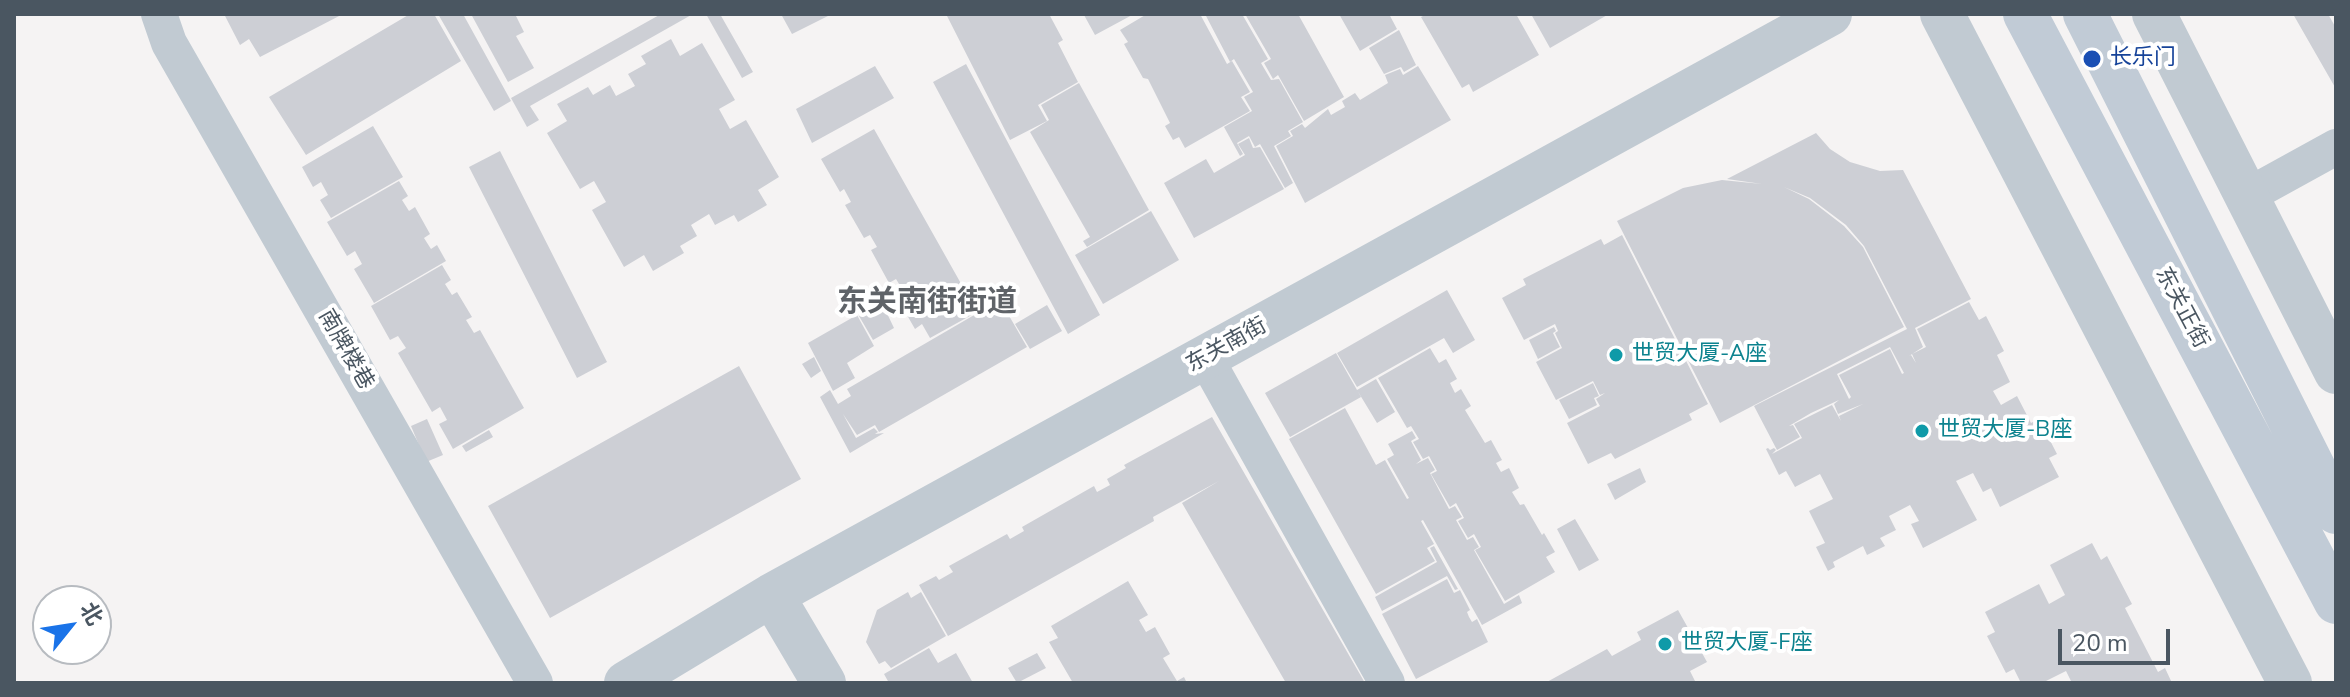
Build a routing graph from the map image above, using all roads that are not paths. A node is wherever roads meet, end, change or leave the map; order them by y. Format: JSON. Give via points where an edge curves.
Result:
{"nodes":[{"id":1,"x":159,"y":14,"type":"edge"},
{"id":2,"x":1830,"y":14,"type":"edge"},
{"id":3,"x":1942,"y":14,"type":"edge"},
{"id":4,"x":2025,"y":14,"type":"edge"},
{"id":5,"x":2085,"y":14,"type":"edge"},
{"id":6,"x":2154,"y":14,"type":"edge"},
{"id":7,"x":2336,"y":147,"type":"edge"},
{"id":8,"x":2247,"y":196,"type":"junction"},
{"id":9,"x":1205,"y":357,"type":"junction"},
{"id":10,"x":2336,"y":372,"type":"edge"},
{"id":11,"x":2336,"y":512,"type":"edge"},
{"id":12,"x":772,"y":595,"type":"junction"},
{"id":13,"x":2336,"y":602,"type":"edge"},
{"id":14,"x":535,"y":683,"type":"edge"},
{"id":15,"x":626,"y":683,"type":"edge"},
{"id":16,"x":824,"y":683,"type":"edge"},
{"id":17,"x":1387,"y":683,"type":"edge"},
{"id":18,"x":2290,"y":683,"type":"edge"}],
"edges":[{"from":1,"to":14,"type":"street","name":"南牌楼巷","via":[[169,43]]},
{"from":2,"to":9,"type":"street","name":"东关南街"},
{"from":3,"to":18,"type":"street"},
{"from":4,"to":13,"type":"main road","name":"东关正街"},
{"from":5,"to":11,"type":"main road","name":"东关正街"},
{"from":6,"to":8,"type":"street"},
{"from":7,"to":8,"type":"street"},
{"from":8,"to":10,"type":"street"},
{"from":9,"to":12,"type":"street","name":"东关南街"},
{"from":9,"to":17,"type":"street"},
{"from":12,"to":15,"type":"street","name":"东关南街"},
{"from":12,"to":16,"type":"street"}]}
